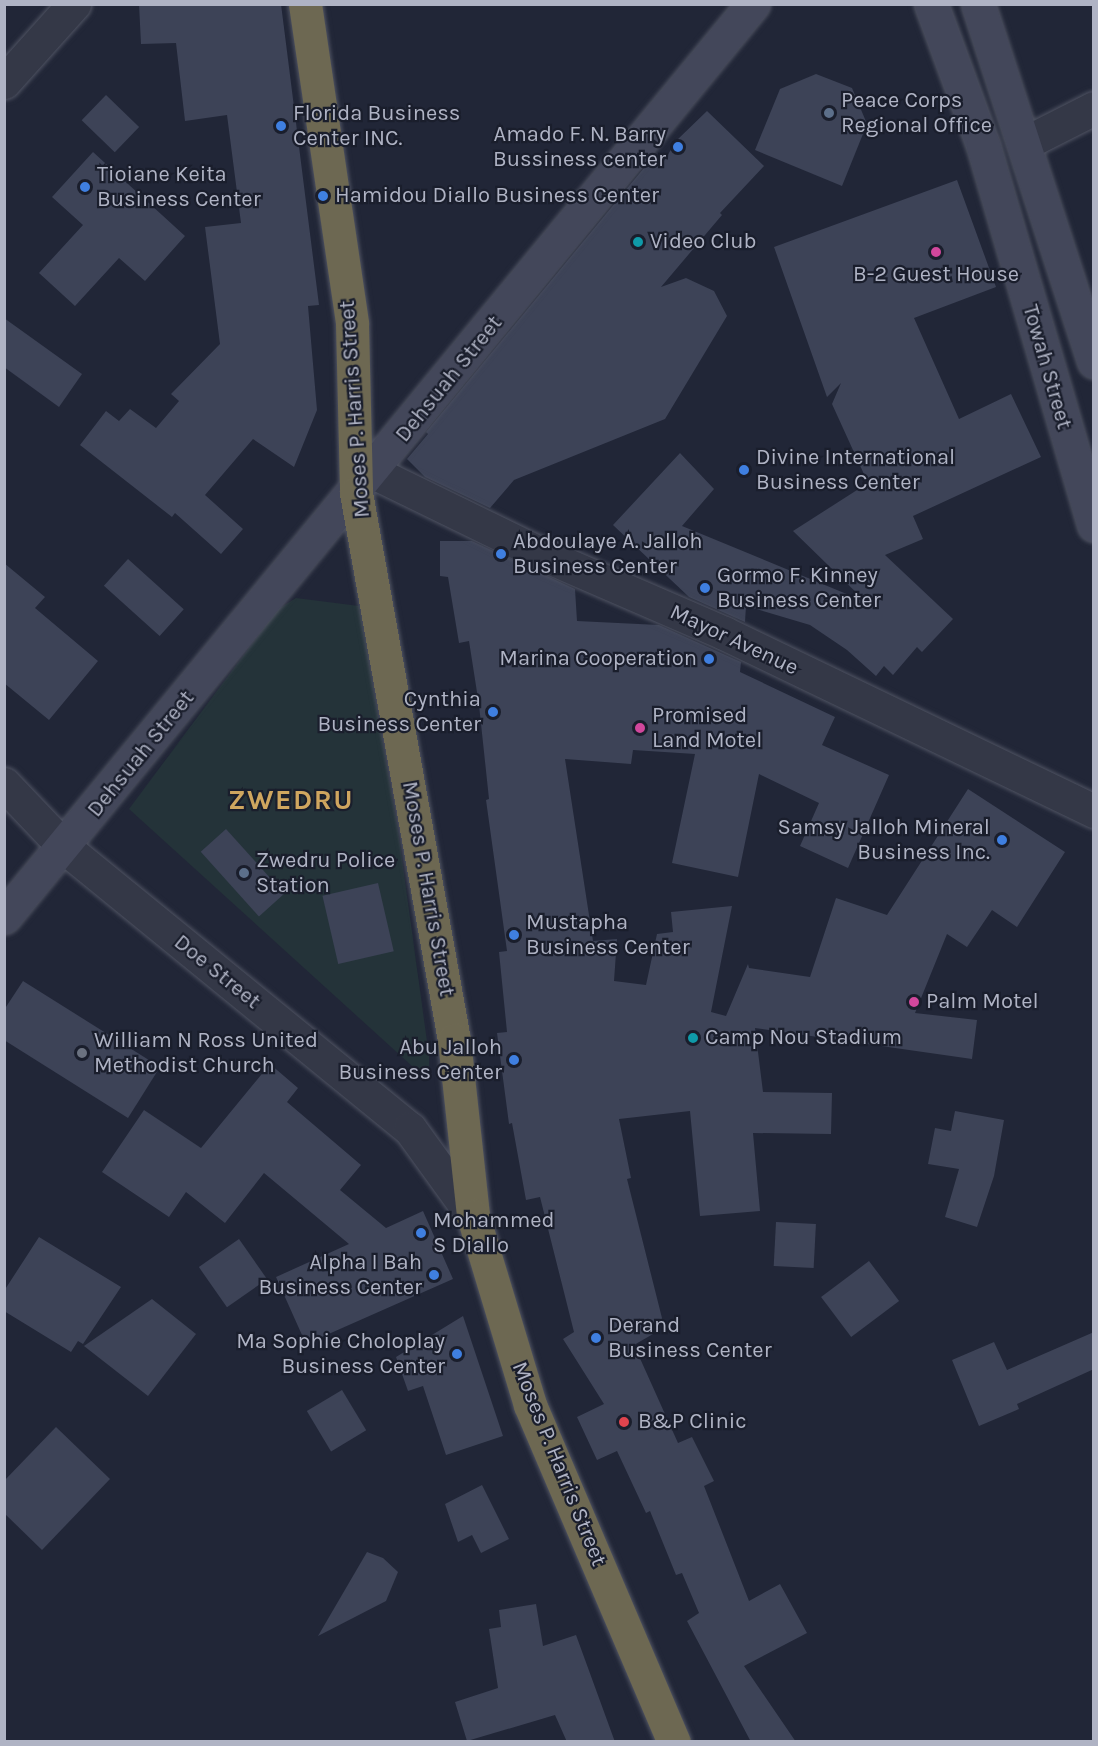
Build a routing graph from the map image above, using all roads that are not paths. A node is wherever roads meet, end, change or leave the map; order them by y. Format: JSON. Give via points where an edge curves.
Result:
{"nodes":[{"id":1,"x":74,"y":4,"type":"edge"},
{"id":2,"x":305,"y":4,"type":"edge"},
{"id":3,"x":753,"y":4,"type":"edge"},
{"id":4,"x":931,"y":4,"type":"edge"},
{"id":5,"x":978,"y":4,"type":"edge"},
{"id":6,"x":4,"y":82,"type":"edge"},
{"id":7,"x":1094,"y":108,"type":"edge"},
{"id":8,"x":1025,"y":143,"type":"junction"},
{"id":9,"x":1094,"y":362,"type":"edge"},
{"id":10,"x":365,"y":482,"type":"junction"},
{"id":11,"x":1094,"y":525,"type":"edge"},
{"id":12,"x":4,"y":784,"type":"edge"},
{"id":13,"x":1094,"y":811,"type":"edge"},
{"id":14,"x":64,"y":847,"type":"junction"},
{"id":15,"x":4,"y":917,"type":"edge"},
{"id":16,"x":473,"y":1216,"type":"junction"},
{"id":17,"x":674,"y":1742,"type":"edge"}],
"edges":[{"from":1,"to":6,"type":"street"},
{"from":2,"to":10,"type":"highway","name":"Moses P. Harris Street","via":[[352,324]]},
{"from":3,"to":10,"type":"street","name":"Dehsuah Street"},
{"from":4,"to":11,"type":"street","name":"Towah Street","via":[[983,145]]},
{"from":5,"to":8,"type":"street","name":"Towah Street"},
{"from":7,"to":8,"type":"street"},
{"from":8,"to":9,"type":"street","name":"Towah Street"},
{"from":10,"to":13,"type":"street","name":"Mayor Avenue","via":[[724,633]]},
{"from":10,"to":14,"type":"street","name":"Dehsuah Street"},
{"from":10,"to":16,"type":"highway","name":"Moses P. Harris Street","via":[[454,1040]]},
{"from":12,"to":14,"type":"street","name":"Doe Street"},
{"from":14,"to":15,"type":"street","name":"Dehsuah Street"},
{"from":14,"to":16,"type":"street","name":"Doe Street","via":[[410,1129]]},
{"from":16,"to":17,"type":"highway","name":"Moses P. Harris Street","via":[[530,1405]]}]}
